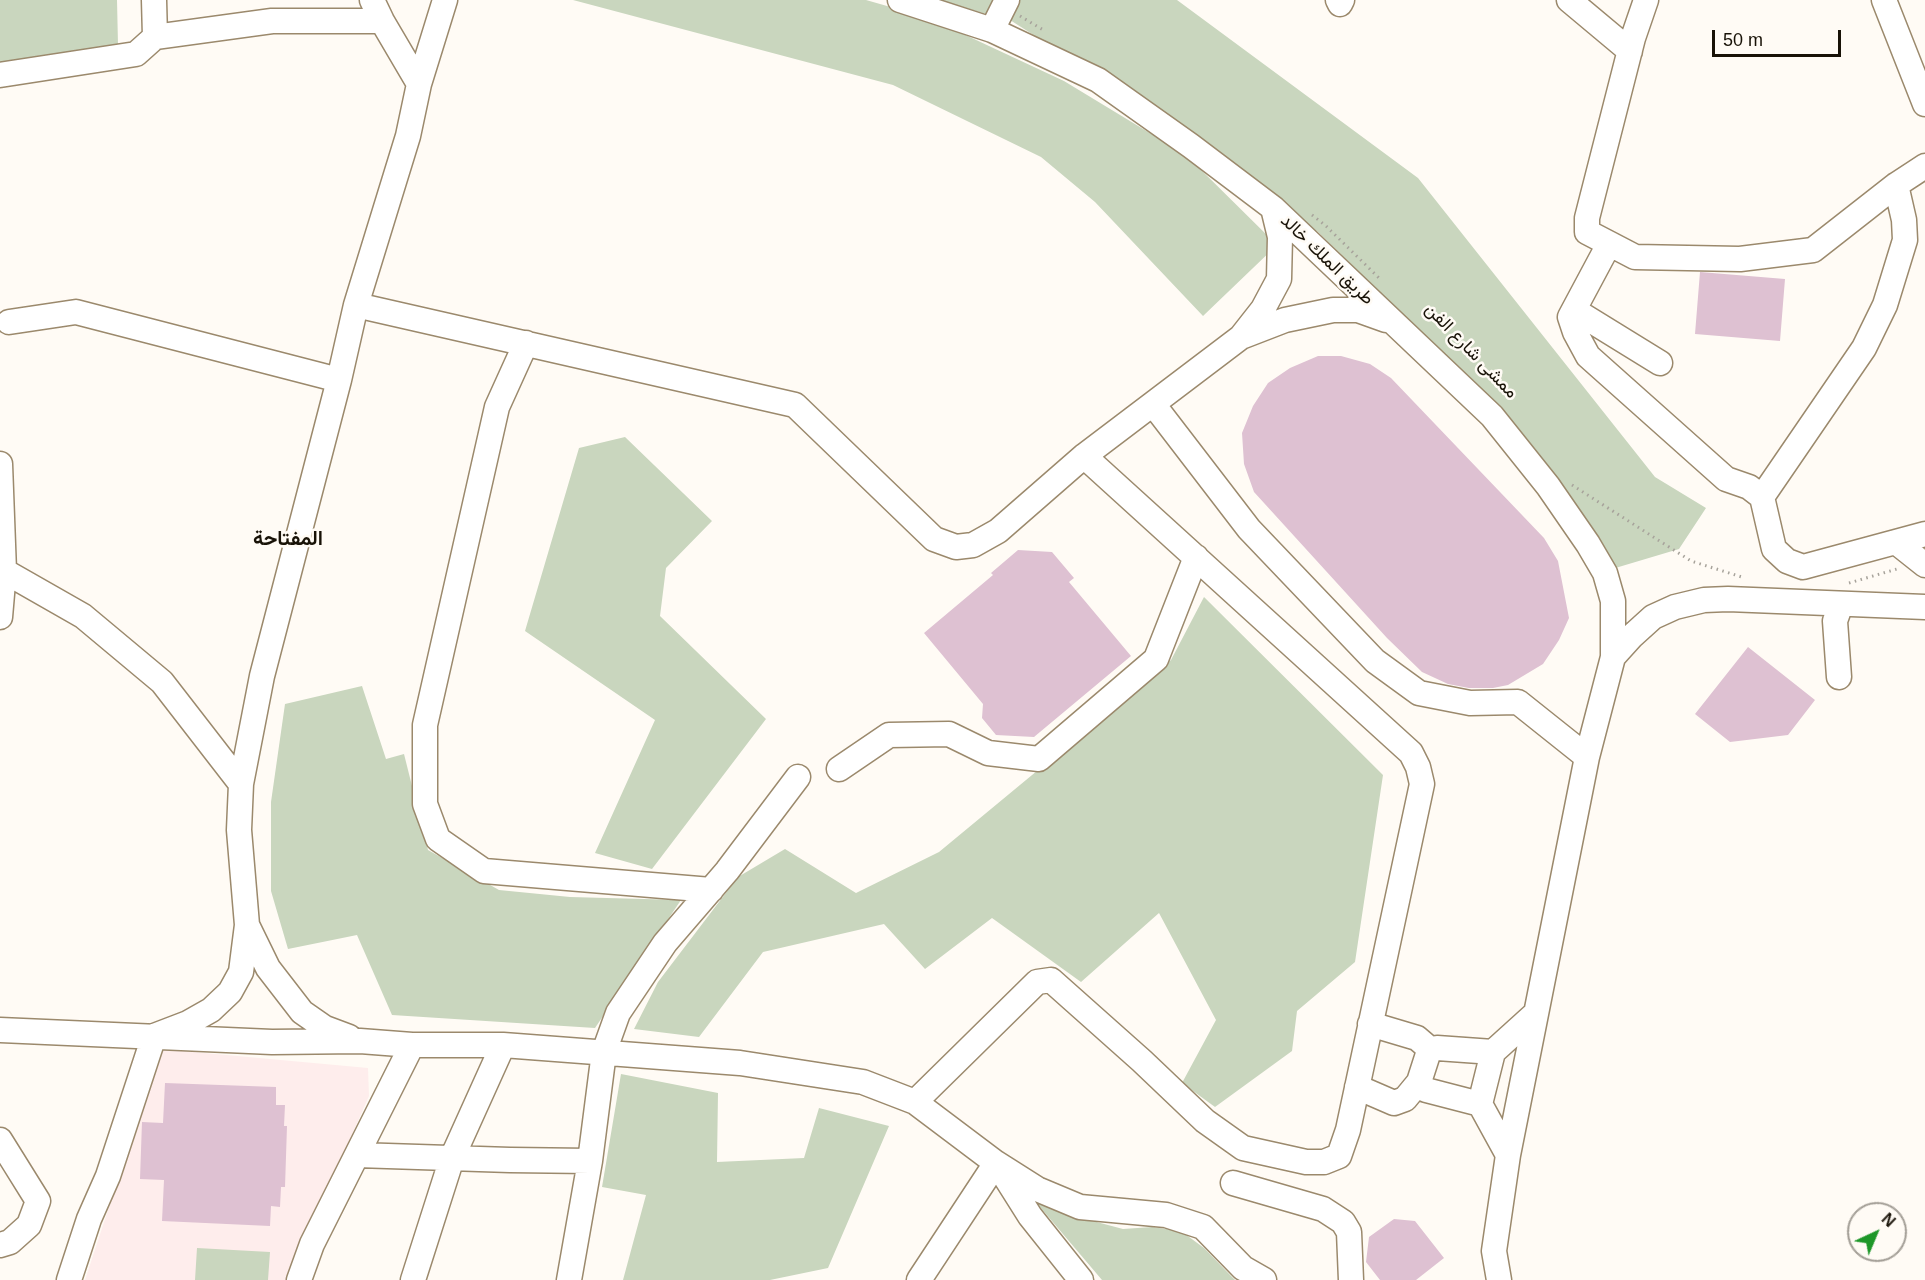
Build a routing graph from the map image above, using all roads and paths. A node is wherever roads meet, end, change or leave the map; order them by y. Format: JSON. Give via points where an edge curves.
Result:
{"nodes":[{"id":1,"x":154,"y":0,"type":"edge"},
{"id":2,"x":445,"y":0,"type":"edge"},
{"id":3,"x":900,"y":0,"type":"edge"},
{"id":4,"x":1007,"y":0,"type":"edge"},
{"id":5,"x":1338,"y":0,"type":"edge"},
{"id":6,"x":1342,"y":0,"type":"edge"},
{"id":7,"x":1569,"y":0,"type":"edge"},
{"id":8,"x":1646,"y":0,"type":"edge"},
{"id":9,"x":1887,"y":7,"type":"edge"},
{"id":10,"x":377,"y":10,"type":"edge"},
{"id":11,"x":1032,"y":23,"type":"dead end"},
{"id":12,"x":992,"y":30,"type":"junction"},
{"id":13,"x":1052,"y":35,"type":"dead end"},
{"id":14,"x":154,"y":37,"type":"junction"},
{"id":15,"x":1630,"y":51,"type":"junction"},
{"id":16,"x":1925,"y":63,"type":"edge"},
{"id":17,"x":0,"y":75,"type":"edge"},
{"id":18,"x":420,"y":84,"type":"junction"},
{"id":19,"x":1925,"y":104,"type":"edge"},
{"id":20,"x":1925,"y":166,"type":"edge"},
{"id":21,"x":1896,"y":185,"type":"junction"},
{"id":22,"x":1273,"y":208,"type":"junction"},
{"id":23,"x":1307,"y":211,"type":"dead end"},
{"id":24,"x":1609,"y":244,"type":"junction"},
{"id":25,"x":1385,"y":284,"type":"dead end"},
{"id":26,"x":356,"y":305,"type":"junction"},
{"id":27,"x":1574,"y":310,"type":"junction"},
{"id":28,"x":9,"y":322,"type":"dead end"},
{"id":29,"x":1241,"y":337,"type":"junction"},
{"id":30,"x":526,"y":343,"type":"junction"},
{"id":31,"x":1422,"y":350,"type":"junction"},
{"id":32,"x":1660,"y":363,"type":"dead end"},
{"id":33,"x":339,"y":380,"type":"junction"},
{"id":34,"x":1153,"y":404,"type":"junction"},
{"id":35,"x":1084,"y":456,"type":"junction"},
{"id":36,"x":0,"y":464,"type":"edge"},
{"id":37,"x":1571,"y":484,"type":"dead end"},
{"id":38,"x":1762,"y":497,"type":"junction"},
{"id":39,"x":1925,"y":534,"type":"edge"},
{"id":40,"x":1896,"y":542,"type":"junction"},
{"id":41,"x":1196,"y":557,"type":"junction"},
{"id":42,"x":1923,"y":564,"type":"edge"},
{"id":43,"x":4,"y":572,"type":"junction"},
{"id":44,"x":1750,"y":580,"type":"dead end"},
{"id":45,"x":1925,"y":597,"type":"edge"},
{"id":46,"x":1837,"y":598,"type":"junction"},
{"id":47,"x":1925,"y":607,"type":"edge"},
{"id":48,"x":0,"y":617,"type":"edge"},
{"id":49,"x":1613,"y":657,"type":"junction"},
{"id":50,"x":1839,"y":676,"type":"dead end"},
{"id":51,"x":1587,"y":757,"type":"junction"},
{"id":52,"x":838,"y":769,"type":"dead end"},
{"id":53,"x":798,"y":777,"type":"dead end"},
{"id":54,"x":241,"y":784,"type":"junction"},
{"id":55,"x":711,"y":890,"type":"junction"},
{"id":56,"x":247,"y":926,"type":"junction"},
{"id":57,"x":1535,"y":1014,"type":"junction"},
{"id":58,"x":1370,"y":1024,"type":"junction"},
{"id":59,"x":0,"y":1030,"type":"edge"},
{"id":60,"x":154,"y":1036,"type":"junction"},
{"id":61,"x":360,"y":1041,"type":"junction"},
{"id":62,"x":412,"y":1045,"type":"junction"},
{"id":63,"x":502,"y":1045,"type":"junction"},
{"id":64,"x":1431,"y":1050,"type":"junction"},
{"id":65,"x":604,"y":1052,"type":"junction"},
{"id":66,"x":1493,"y":1052,"type":"junction"},
{"id":67,"x":1419,"y":1082,"type":"junction"},
{"id":68,"x":1357,"y":1087,"type":"junction"},
{"id":69,"x":915,"y":1102,"type":"junction"},
{"id":70,"x":1480,"y":1104,"type":"junction"},
{"id":71,"x":0,"y":1140,"type":"edge"},
{"id":72,"x":357,"y":1155,"type":"junction"},
{"id":73,"x":1508,"y":1155,"type":"junction"},
{"id":74,"x":452,"y":1158,"type":"junction"},
{"id":75,"x":1294,"y":1160,"type":"junction"},
{"id":76,"x":590,"y":1161,"type":"junction"},
{"id":77,"x":996,"y":1163,"type":"junction"},
{"id":78,"x":1233,"y":1183,"type":"dead end"},
{"id":79,"x":1288,"y":1199,"type":"junction"},
{"id":80,"x":0,"y":1245,"type":"edge"},
{"id":81,"x":1494,"y":1251,"type":"junction"},
{"id":82,"x":69,"y":1280,"type":"edge"},
{"id":83,"x":300,"y":1280,"type":"edge"},
{"id":84,"x":413,"y":1280,"type":"edge"},
{"id":85,"x":569,"y":1280,"type":"edge"},
{"id":86,"x":919,"y":1280,"type":"edge"},
{"id":87,"x":1081,"y":1280,"type":"edge"},
{"id":88,"x":1264,"y":1280,"type":"edge"},
{"id":89,"x":1351,"y":1280,"type":"edge"},
{"id":90,"x":1479,"y":1280,"type":"edge"},
{"id":91,"x":1499,"y":1280,"type":"edge"}],
"edges":[{"from":1,"to":14,"type":"street"},
{"from":2,"to":18,"type":"street"},
{"from":3,"to":12,"type":"street","name":"طريق الملك خالد"},
{"from":4,"to":12,"type":"street"},
{"from":5,"to":6,"type":"street","via":[[1340,4]]},
{"from":7,"to":15,"type":"street"},
{"from":8,"to":15,"type":"street"},
{"from":9,"to":16,"type":"street"},
{"from":9,"to":19,"type":"street"},
{"from":10,"to":14,"type":"street"},
{"from":10,"to":18,"type":"street"},
{"from":11,"to":13,"type":"path"},
{"from":12,"to":22,"type":"street","name":"طريق الملك خالد","via":[[1098,80]]},
{"from":14,"to":17,"type":"street","via":[[136,54]]},
{"from":15,"to":24,"type":"street","via":[[1587,218],[1587,232]]},
{"from":18,"to":26,"type":"street"},
{"from":20,"to":21,"type":"street"},
{"from":21,"to":24,"type":"street","via":[[1813,250],[1740,259],[1635,257]]},
{"from":21,"to":38,"type":"street","via":[[1905,240],[1885,305],[1864,348]]},
{"from":22,"to":29,"type":"street","via":[[1280,237],[1279,279],[1263,309]]},
{"from":22,"to":31,"type":"street","name":"طريق الملك خالد"},
{"from":23,"to":25,"type":"path"},
{"from":24,"to":27,"type":"street"},
{"from":26,"to":30,"type":"street"},
{"from":26,"to":33,"type":"street"},
{"from":27,"to":32,"type":"street"},
{"from":27,"to":38,"type":"street","via":[[1570,317],[1588,356],[1726,479],[1749,487]]},
{"from":28,"to":33,"type":"street","via":[[76,312]]},
{"from":29,"to":31,"type":"street","via":[[1286,320],[1333,310],[1358,310],[1383,318]]},
{"from":29,"to":34,"type":"street"},
{"from":30,"to":35,"type":"street","via":[[795,405],[934,539],[956,547],[973,545],[998,531]]},
{"from":30,"to":55,"type":"street","via":[[497,407],[425,725],[425,804],[438,838],[484,871]]},
{"from":31,"to":49,"type":"street","name":"طريق الملك خالد","via":[[1492,416],[1588,544],[1605,573],[1613,601]]},
{"from":33,"to":54,"type":"street","via":[[262,676]]},
{"from":34,"to":35,"type":"street"},
{"from":34,"to":51,"type":"street","via":[[1249,529],[1375,661],[1419,693],[1470,703],[1518,702]]},
{"from":35,"to":41,"type":"street"},
{"from":36,"to":43,"type":"street"},
{"from":37,"to":44,"type":"path","via":[[1691,561]]},
{"from":38,"to":40,"type":"street","via":[[1774,549],[1787,561],[1803,567]]},
{"from":39,"to":40,"type":"street"},
{"from":40,"to":42,"type":"street"},
{"from":41,"to":52,"type":"street","via":[[1156,659],[1039,759],[987,753],[949,734],[889,735]]},
{"from":41,"to":58,"type":"street","via":[[1411,753],[1418,767],[1422,784]]},
{"from":42,"to":46,"type":"path"},
{"from":43,"to":48,"type":"street"},
{"from":43,"to":54,"type":"street","via":[[83,616],[162,682]]},
{"from":45,"to":46,"type":"street"},
{"from":46,"to":47,"type":"street"},
{"from":46,"to":49,"type":"street","via":[[1704,600],[1675,607],[1653,617]]},
{"from":46,"to":50,"type":"street","via":[[1834,621]]},
{"from":49,"to":51,"type":"street"},
{"from":51,"to":57,"type":"street"},
{"from":53,"to":55,"type":"street"},
{"from":54,"to":56,"type":"street","via":[[239,830]]},
{"from":55,"to":65,"type":"street","via":[[665,943],[618,1013]]},
{"from":56,"to":60,"type":"street","via":[[241,972],[230,992],[189,1023]]},
{"from":56,"to":61,"type":"street","via":[[268,968],[302,1012],[325,1028]]},
{"from":57,"to":66,"type":"street"},
{"from":57,"to":73,"type":"street"},
{"from":58,"to":64,"type":"street","via":[[1418,1038]]},
{"from":58,"to":68,"type":"street"},
{"from":59,"to":60,"type":"street"},
{"from":60,"to":61,"type":"street","via":[[272,1042]]},
{"from":60,"to":82,"type":"street"},
{"from":61,"to":62,"type":"street"},
{"from":62,"to":63,"type":"street"},
{"from":62,"to":72,"type":"street"},
{"from":63,"to":65,"type":"street"},
{"from":63,"to":74,"type":"street"},
{"from":64,"to":66,"type":"street"},
{"from":64,"to":67,"type":"street"},
{"from":65,"to":69,"type":"street","via":[[740,1063],[863,1082]]},
{"from":65,"to":76,"type":"street"},
{"from":66,"to":70,"type":"street"},
{"from":67,"to":68,"type":"street","via":[[1405,1099],[1394,1103]]},
{"from":67,"to":70,"type":"street","via":[[1426,1090]]},
{"from":68,"to":75,"type":"street","via":[[1339,1156],[1324,1162]]},
{"from":69,"to":75,"type":"street","via":[[1037,982],[1051,980],[1205,1121],[1243,1148]]},
{"from":69,"to":77,"type":"street"},
{"from":70,"to":73,"type":"street"},
{"from":71,"to":80,"type":"street","via":[[38,1201],[29,1225],[10,1242]]},
{"from":72,"to":74,"type":"street"},
{"from":72,"to":83,"type":"street","via":[[312,1244]]},
{"from":73,"to":81,"type":"street"},
{"from":74,"to":76,"type":"street"},
{"from":74,"to":84,"type":"street"},
{"from":75,"to":79,"type":"street"},
{"from":76,"to":85,"type":"street"},
{"from":77,"to":86,"type":"street"},
{"from":77,"to":87,"type":"street","via":[[1030,1216]]},
{"from":77,"to":88,"type":"street","via":[[1037,1190],[1080,1207],[1166,1215],[1203,1227],[1243,1268]]},
{"from":78,"to":79,"type":"street"},
{"from":79,"to":89,"type":"street","via":[[1323,1209],[1343,1222],[1349,1232]]},
{"from":81,"to":90,"type":"street"},
{"from":81,"to":91,"type":"street"}]}
